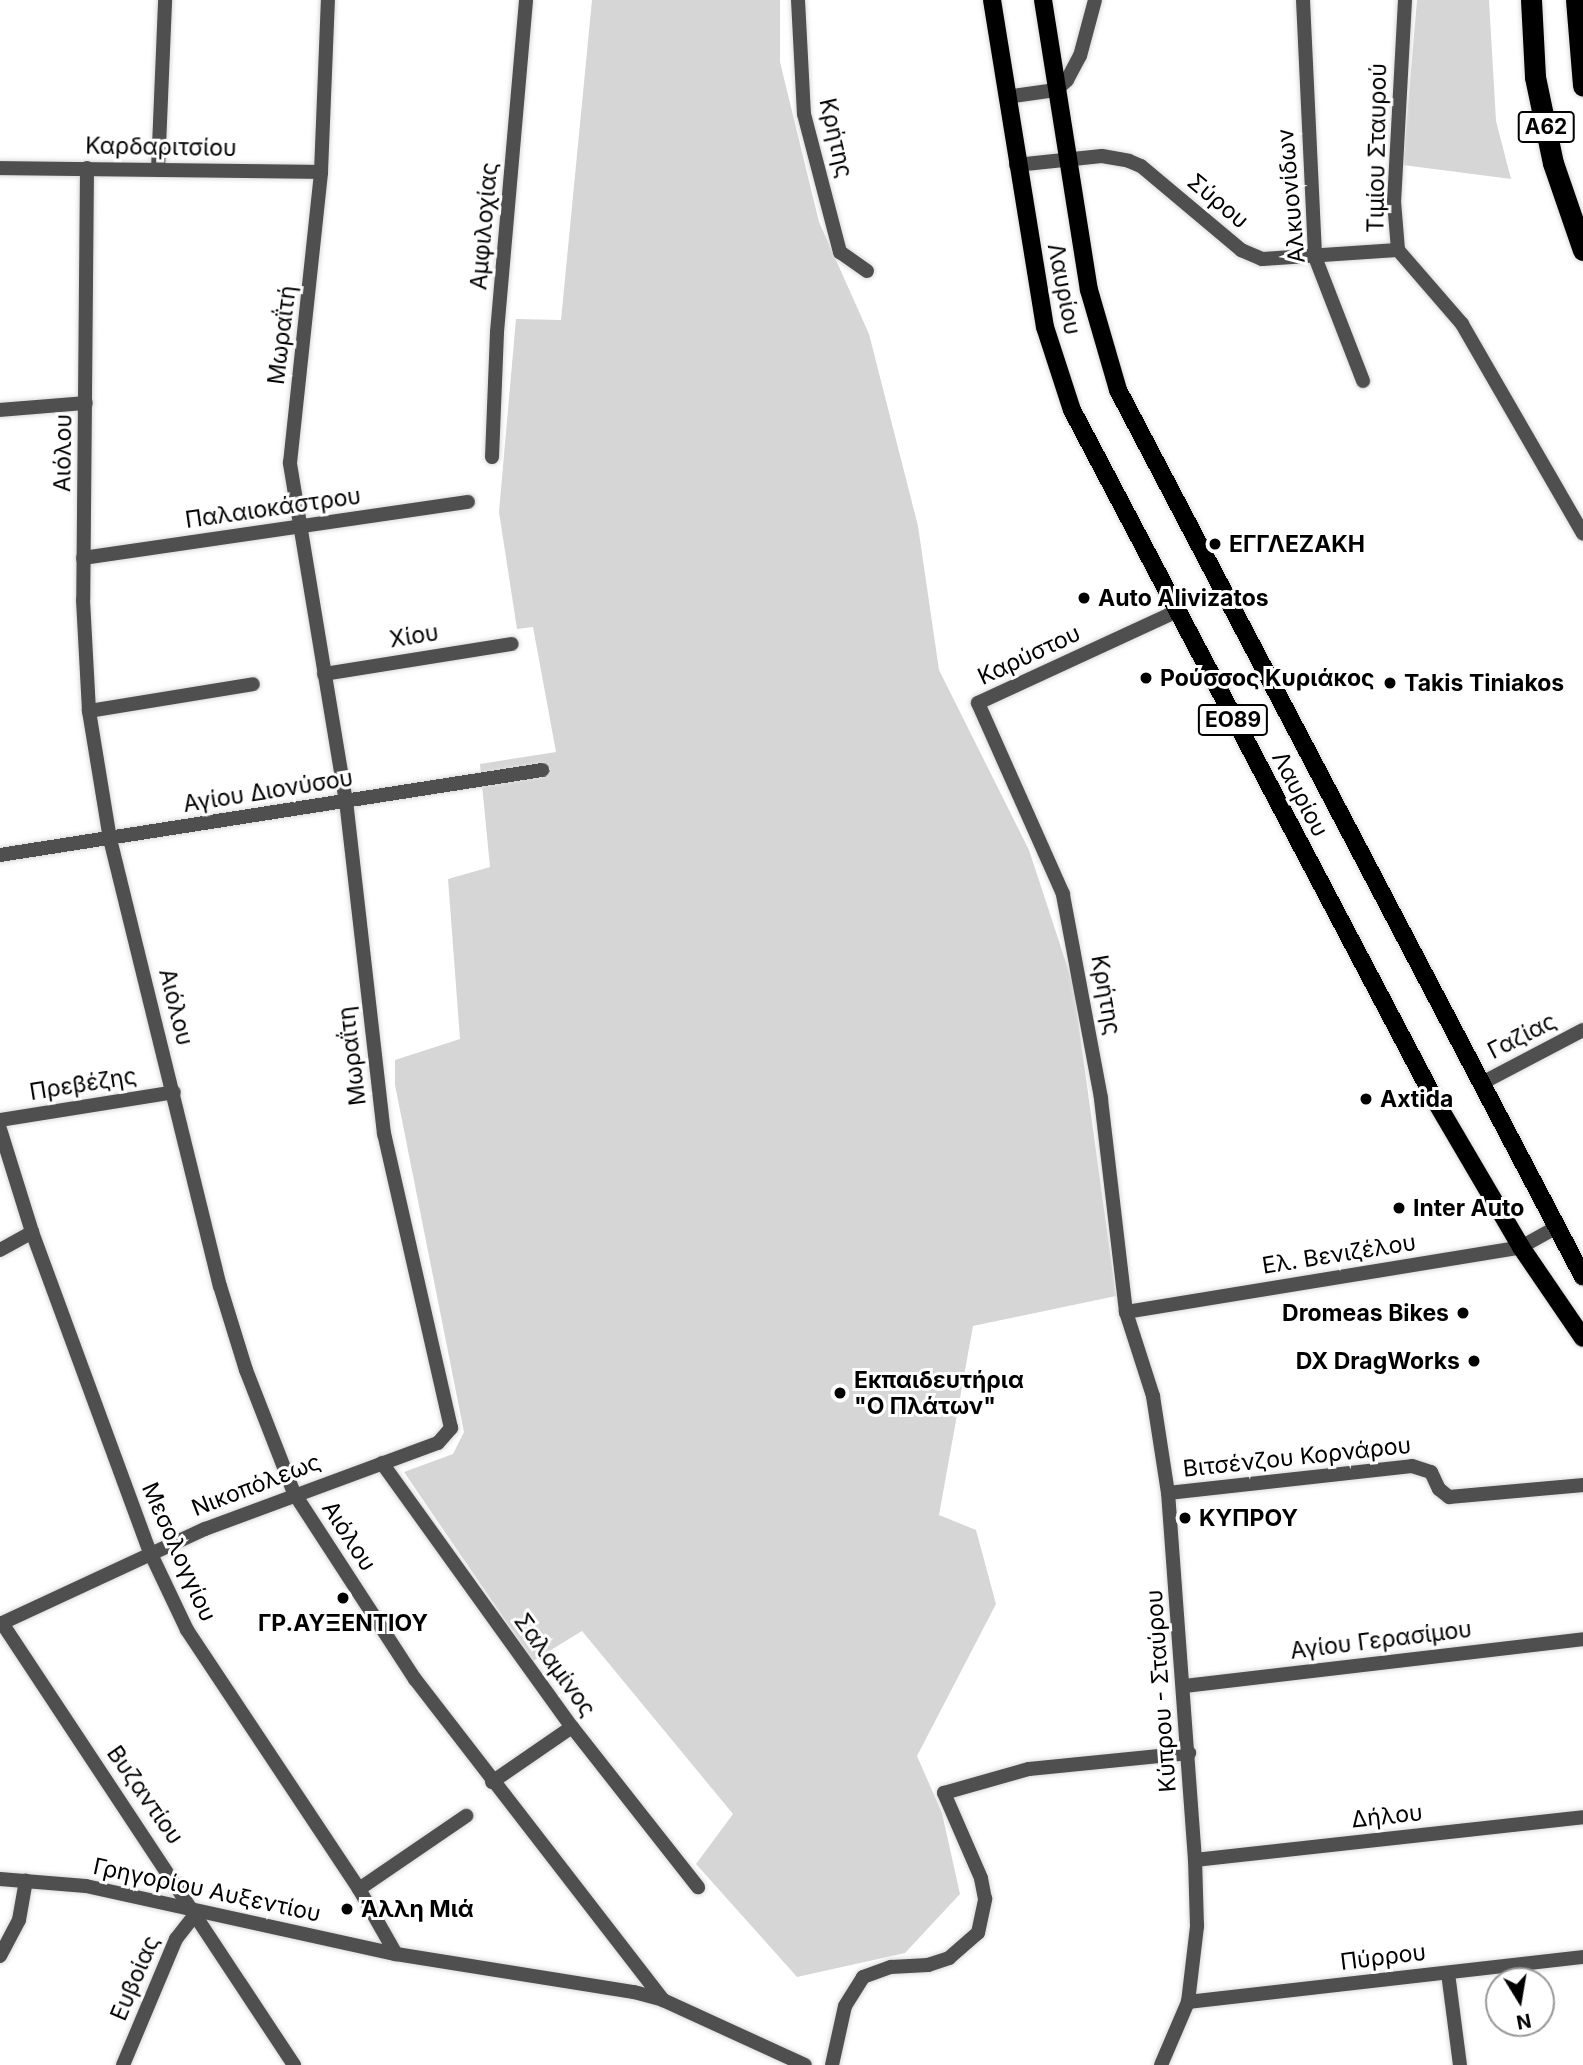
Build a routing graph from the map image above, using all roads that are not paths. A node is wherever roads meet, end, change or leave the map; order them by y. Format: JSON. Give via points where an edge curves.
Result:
{"nodes":[{"id":1,"x":165,"y":0,"type":"edge"},
{"id":2,"x":328,"y":0,"type":"edge"},
{"id":3,"x":526,"y":0,"type":"edge"},
{"id":4,"x":797,"y":0,"type":"edge"},
{"id":5,"x":992,"y":0,"type":"edge"},
{"id":6,"x":1043,"y":0,"type":"edge"},
{"id":7,"x":1095,"y":0,"type":"edge"},
{"id":8,"x":1303,"y":0,"type":"edge"},
{"id":9,"x":1405,"y":0,"type":"edge"},
{"id":10,"x":1531,"y":0,"type":"edge"},
{"id":11,"x":1576,"y":0,"type":"edge"},
{"id":12,"x":1583,"y":86,"type":"edge"},
{"id":13,"x":1056,"y":90,"type":"junction"},
{"id":14,"x":1006,"y":97,"type":"junction"},
{"id":15,"x":1066,"y":159,"type":"junction"},
{"id":16,"x":1016,"y":165,"type":"junction"},
{"id":17,"x":0,"y":167,"type":"edge"},
{"id":18,"x":87,"y":168,"type":"junction"},
{"id":19,"x":158,"y":170,"type":"junction"},
{"id":20,"x":321,"y":172,"type":"junction"},
{"id":21,"x":1398,"y":250,"type":"junction"},
{"id":22,"x":1583,"y":250,"type":"edge"},
{"id":23,"x":1315,"y":257,"type":"junction"},
{"id":24,"x":867,"y":271,"type":"dead end"},
{"id":25,"x":1363,"y":381,"type":"dead end"},
{"id":26,"x":86,"y":403,"type":"junction"},
{"id":27,"x":0,"y":410,"type":"edge"},
{"id":28,"x":492,"y":457,"type":"dead end"},
{"id":29,"x":468,"y":502,"type":"dead end"},
{"id":30,"x":300,"y":528,"type":"junction"},
{"id":31,"x":1583,"y":534,"type":"edge"},
{"id":32,"x":83,"y":558,"type":"junction"},
{"id":33,"x":1175,"y":612,"type":"junction"},
{"id":34,"x":512,"y":643,"type":"dead end"},
{"id":35,"x":324,"y":674,"type":"junction"},
{"id":36,"x":253,"y":684,"type":"dead end"},
{"id":37,"x":978,"y":703,"type":"joint"},
{"id":38,"x":89,"y":711,"type":"junction"},
{"id":39,"x":542,"y":770,"type":"dead end"},
{"id":40,"x":346,"y":802,"type":"junction"},
{"id":41,"x":110,"y":839,"type":"junction"},
{"id":42,"x":0,"y":855,"type":"edge"},
{"id":43,"x":1583,"y":1030,"type":"edge"},
{"id":44,"x":1482,"y":1083,"type":"junction"},
{"id":45,"x":174,"y":1092,"type":"junction"},
{"id":46,"x":0,"y":1120,"type":"edge"},
{"id":47,"x":0,"y":1129,"type":"edge"},
{"id":48,"x":1555,"y":1228,"type":"junction"},
{"id":49,"x":32,"y":1232,"type":"junction"},
{"id":50,"x":1521,"y":1247,"type":"junction"},
{"id":51,"x":0,"y":1250,"type":"edge"},
{"id":52,"x":1583,"y":1277,"type":"edge"},
{"id":53,"x":1126,"y":1312,"type":"junction"},
{"id":54,"x":1583,"y":1338,"type":"edge"},
{"id":55,"x":451,"y":1428,"type":"joint"},
{"id":56,"x":382,"y":1463,"type":"junction"},
{"id":57,"x":1583,"y":1485,"type":"edge"},
{"id":58,"x":294,"y":1493,"type":"junction"},
{"id":59,"x":1168,"y":1493,"type":"junction"},
{"id":60,"x":150,"y":1552,"type":"junction"},
{"id":61,"x":1,"y":1624,"type":"edge"},
{"id":62,"x":1583,"y":1639,"type":"edge"},
{"id":63,"x":1185,"y":1686,"type":"junction"},
{"id":64,"x":572,"y":1727,"type":"junction"},
{"id":65,"x":1189,"y":1752,"type":"junction"},
{"id":66,"x":492,"y":1782,"type":"junction"},
{"id":67,"x":466,"y":1816,"type":"dead end"},
{"id":68,"x":1583,"y":1817,"type":"edge"},
{"id":69,"x":1195,"y":1860,"type":"junction"},
{"id":70,"x":0,"y":1879,"type":"edge"},
{"id":71,"x":26,"y":1881,"type":"junction"},
{"id":72,"x":698,"y":1888,"type":"dead end"},
{"id":73,"x":359,"y":1889,"type":"junction"},
{"id":74,"x":196,"y":1913,"type":"junction"},
{"id":75,"x":396,"y":1954,"type":"junction"},
{"id":76,"x":0,"y":1956,"type":"edge"},
{"id":77,"x":1583,"y":1957,"type":"edge"},
{"id":78,"x":1448,"y":1973,"type":"junction"},
{"id":79,"x":663,"y":2000,"type":"junction"},
{"id":80,"x":1188,"y":2002,"type":"junction"},
{"id":81,"x":123,"y":2065,"type":"edge"},
{"id":82,"x":294,"y":2065,"type":"edge"},
{"id":83,"x":805,"y":2065,"type":"edge"},
{"id":84,"x":832,"y":2065,"type":"edge"},
{"id":85,"x":1161,"y":2065,"type":"edge"},
{"id":86,"x":1460,"y":2065,"type":"edge"}],
"edges":[{"from":1,"to":19,"type":"street"},
{"from":2,"to":20,"type":"street","name":"Μωραΐτή"},
{"from":3,"to":28,"type":"street","name":"Αμφιλοχίας","via":[[497,332]]},
{"from":4,"to":24,"type":"street","name":"Κρήτης","via":[[808,126],[840,252]]},
{"from":5,"to":14,"type":"main road","name":"Λαυρίου","number":"ΕΟ89"},
{"from":6,"to":13,"type":"main road","name":"Λαυρίου","number":"ΕΟ89"},
{"from":7,"to":13,"type":"street","via":[[1077,64]]},
{"from":8,"to":23,"type":"street","name":"Αλκυονίδων"},
{"from":9,"to":21,"type":"street","name":"Τιμίου Σταυρού","via":[[1394,201]]},
{"from":10,"to":22,"type":"highway","number":"Α62","via":[[1535,77],[1553,163]]},
{"from":11,"to":12,"type":"highway","number":"Α62"},
{"from":13,"to":14,"type":"street"},
{"from":13,"to":15,"type":"main road","name":"Λαυρίου","number":"ΕΟ89"},
{"from":14,"to":16,"type":"main road","name":"Λαυρίου","number":"ΕΟ89"},
{"from":15,"to":16,"type":"street","name":"Σύρου"},
{"from":15,"to":23,"type":"street","name":"Σύρου","via":[[1102,156],[1129,161],[1241,250],[1262,259]]},
{"from":15,"to":44,"type":"main road","name":"Λαυρίου","number":"ΕΟ89","via":[[1094,319],[1118,390]]},
{"from":16,"to":33,"type":"main road","name":"Λαυρίου","number":"ΕΟ89","via":[[1045,327],[1072,410]]},
{"from":17,"to":18,"type":"street","name":"Καρδαριτσίου"},
{"from":18,"to":19,"type":"street","name":"Καρδαριτσίου"},
{"from":18,"to":26,"type":"street","name":"Αιόλου"},
{"from":19,"to":20,"type":"street","name":"Καρδαριτσίου"},
{"from":20,"to":30,"type":"street","name":"Μωραΐτή","via":[[289,449]]},
{"from":21,"to":23,"type":"street","name":"Σύρου"},
{"from":21,"to":31,"type":"street","name":"Τιμίου Σταυρού","via":[[1462,324]]},
{"from":23,"to":25,"type":"street","name":"Αλκυονίδων"},
{"from":26,"to":27,"type":"street"},
{"from":26,"to":32,"type":"street","name":"Αιόλου"},
{"from":29,"to":30,"type":"street","name":"Παλαιοκάστρου"},
{"from":30,"to":32,"type":"street","name":"Παλαιοκάστρου"},
{"from":30,"to":35,"type":"street","name":"Μωραΐτή"},
{"from":32,"to":38,"type":"street","name":"Αιόλου"},
{"from":33,"to":37,"type":"street","name":"Καρύστου"},
{"from":33,"to":50,"type":"main road","name":"Λαυρίου","number":"ΕΟ89","via":[[1436,1102]]},
{"from":34,"to":35,"type":"street","name":"Χίου"},
{"from":35,"to":40,"type":"street","name":"Μωραΐτη"},
{"from":36,"to":38,"type":"street"},
{"from":37,"to":53,"type":"street","name":"Κρήτης","via":[[1063,894],[1101,1098]]},
{"from":38,"to":41,"type":"street","name":"Αιόλου"},
{"from":39,"to":40,"type":"street","name":"Αγίου Διονύσου"},
{"from":40,"to":41,"type":"street","name":"Αγίου Διονύσου"},
{"from":40,"to":55,"type":"street","name":"Μωραΐτη","via":[[384,1135]]},
{"from":41,"to":42,"type":"street","name":"Αγίου Διονύσου"},
{"from":41,"to":45,"type":"street","name":"Αιόλου"},
{"from":43,"to":44,"type":"street","name":"Γαζίας"},
{"from":44,"to":48,"type":"main road","name":"Λαυρίου","number":"ΕΟ89"},
{"from":45,"to":46,"type":"street","name":"Πρεβέζης"},
{"from":45,"to":58,"type":"street","name":"Αιόλου","via":[[228,1310],[256,1401]]},
{"from":47,"to":49,"type":"street","name":"Μεσολογγίου"},
{"from":48,"to":50,"type":"street","name":"Ελ. Βενιζέλου"},
{"from":48,"to":52,"type":"main road","name":"Λαυρίου","number":"ΕΟ89"},
{"from":49,"to":51,"type":"street"},
{"from":49,"to":60,"type":"street","name":"Μεσολογγίου"},
{"from":50,"to":53,"type":"street","name":"Ελ. Βενιζέλου"},
{"from":50,"to":54,"type":"main road","name":"Λαυρίου","number":"ΕΟ89"},
{"from":53,"to":59,"type":"street","name":"Κύπρου - Σταύρου","via":[[1153,1396]]},
{"from":55,"to":56,"type":"street","name":"Νικοπόλεως","via":[[438,1443]]},
{"from":56,"to":58,"type":"street","name":"Νικοπόλεως"},
{"from":56,"to":64,"type":"street","name":"Σαλαμίνος"},
{"from":57,"to":59,"type":"street","name":"Βιτσένζου Κορνάρου","via":[[1449,1497],[1431,1472],[1412,1466]]},
{"from":58,"to":60,"type":"street","name":"Νικοπόλεως"},
{"from":58,"to":66,"type":"street","name":"Αιόλου","via":[[415,1679]]},
{"from":59,"to":63,"type":"street","name":"Κύπρου - Σταύρου"},
{"from":60,"to":61,"type":"street","name":"Νικοπόλεως"},
{"from":60,"to":73,"type":"street","name":"Μεσολογγίου","via":[[187,1630]]},
{"from":61,"to":74,"type":"street","name":"Βυζαντίου"},
{"from":62,"to":63,"type":"street","name":"Αγίου Γερασίμου"},
{"from":63,"to":65,"type":"street","name":"Κύπρου - Σταύρου"},
{"from":64,"to":66,"type":"street"},
{"from":64,"to":72,"type":"street","name":"Σαλαμίνος"},
{"from":65,"to":69,"type":"street","name":"Κύπρου - Σταύρου"},
{"from":65,"to":84,"type":"street","via":[[1029,1769],[944,1793],[981,1878],[985,1899],[978,1933],[949,1958],[928,1965],[891,1967],[863,1977],[845,2006]]},
{"from":66,"to":79,"type":"street","name":"Αιόλου"},
{"from":67,"to":73,"type":"street"},
{"from":68,"to":69,"type":"street","name":"Δήλου"},
{"from":69,"to":80,"type":"street","name":"Κύπρου - Σταύρου","via":[[1197,1926]]},
{"from":70,"to":71,"type":"street","name":"Γρηγορίου Αυξεντίου"},
{"from":71,"to":74,"type":"street","name":"Γρηγορίου Αυξεντίου","via":[[86,1886]]},
{"from":71,"to":76,"type":"street","via":[[19,1920]]},
{"from":73,"to":75,"type":"street","name":"Μεσολογγίου"},
{"from":74,"to":75,"type":"street","name":"Γρηγορίου Αυξεντίου"},
{"from":74,"to":81,"type":"street","name":"Ευβοίας","via":[[176,1939]]},
{"from":74,"to":82,"type":"street","name":"Βυζαντίου"},
{"from":75,"to":79,"type":"street","name":"Γρηγορίου Αυξεντίου","via":[[585,1982]]},
{"from":77,"to":78,"type":"street","name":"Πύρρου"},
{"from":78,"to":80,"type":"street","name":"Πύρρου"},
{"from":78,"to":86,"type":"street"},
{"from":79,"to":83,"type":"street","name":"Γρηγορίου Αυξεντίου"},
{"from":80,"to":85,"type":"street","name":"Κύπρου - Σταύρου"}]}
